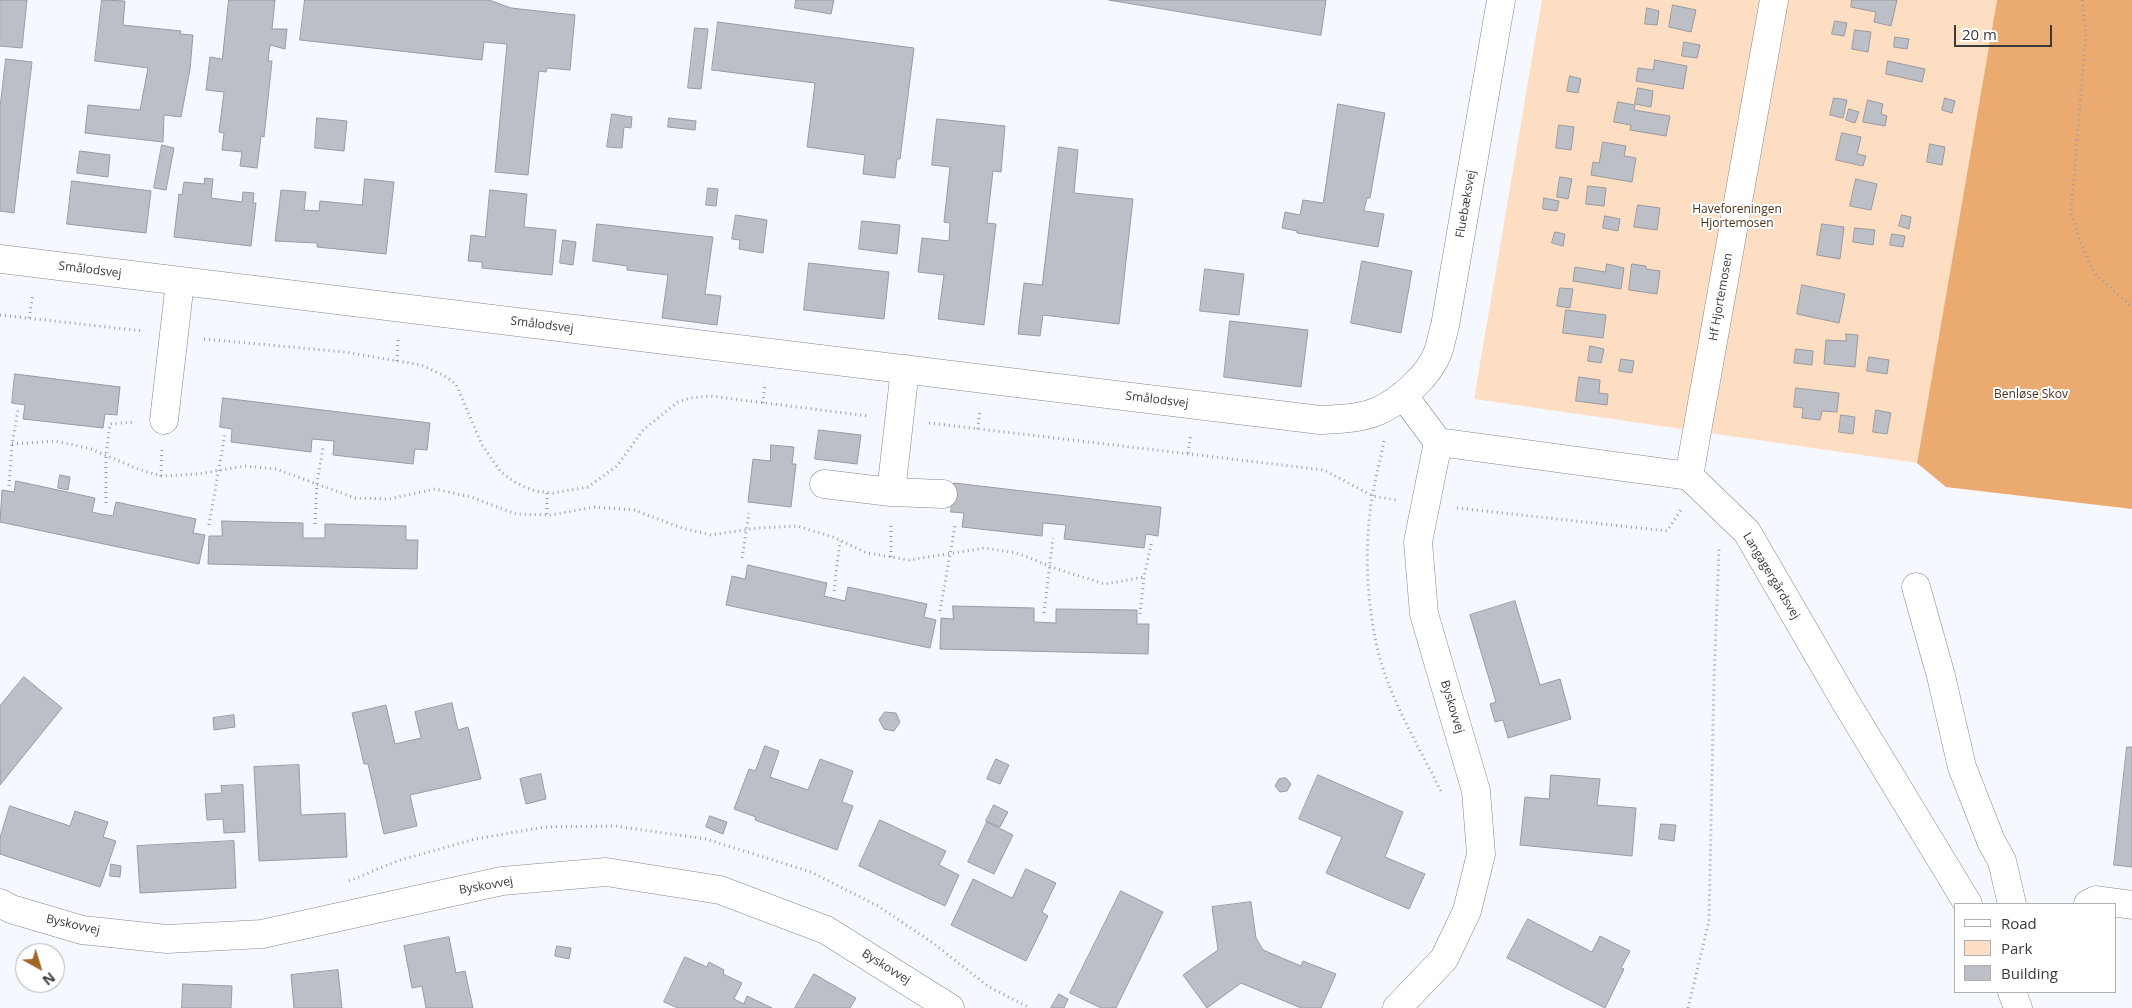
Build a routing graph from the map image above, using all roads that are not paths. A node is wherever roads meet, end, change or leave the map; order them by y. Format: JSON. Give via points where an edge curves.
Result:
{"nodes":[{"id":1,"x":1501,"y":0,"type":"edge"},
{"id":2,"x":1774,"y":0,"type":"edge"},
{"id":3,"x":0,"y":258,"type":"edge"},
{"id":4,"x":180,"y":282,"type":"junction"},
{"id":5,"x":905,"y":369,"type":"junction"},
{"id":6,"x":1403,"y":395,"type":"junction"},
{"id":7,"x":164,"y":420,"type":"road end"},
{"id":8,"x":1438,"y":442,"type":"junction"},
{"id":9,"x":1694,"y":481,"type":"junction"},
{"id":10,"x":824,"y":484,"type":"dead end"},
{"id":11,"x":892,"y":492,"type":"junction"},
{"id":12,"x":943,"y":494,"type":"dead end"},
{"id":13,"x":1916,"y":587,"type":"dead end"},
{"id":14,"x":1967,"y":903,"type":"edge"},
{"id":15,"x":2012,"y":903,"type":"edge"},
{"id":16,"x":2090,"y":903,"type":"edge"},
{"id":17,"x":0,"y":904,"type":"edge"},
{"id":18,"x":2132,"y":905,"type":"edge"},
{"id":19,"x":2012,"y":993,"type":"edge"},
{"id":20,"x":950,"y":1008,"type":"edge"},
{"id":21,"x":1397,"y":1008,"type":"edge"},
{"id":22,"x":2018,"y":1008,"type":"edge"}],
"edges":[{"from":1,"to":6,"type":"street","name":"Fluebæksvej","via":[[1445,326],[1437,354],[1424,376]]},
{"from":2,"to":9,"type":"street","name":"Hf Hjortemosen"},
{"from":3,"to":4,"type":"street","name":"Smålodsvej"},
{"from":4,"to":5,"type":"street","name":"Smålodsvej"},
{"from":4,"to":7,"type":"street"},
{"from":5,"to":6,"type":"street","name":"Smålodsvej","via":[[1320,420],[1353,418],[1378,411]]},
{"from":5,"to":11,"type":"street"},
{"from":6,"to":8,"type":"street"},
{"from":8,"to":9,"type":"street"},
{"from":8,"to":21,"type":"street","name":"Byskovvej","via":[[1418,542],[1424,614],[1476,790],[1481,854],[1467,911],[1444,959]]},
{"from":9,"to":14,"type":"street","name":"Langagergårdsvej","via":[[1747,532]]},
{"from":10,"to":11,"type":"street"},
{"from":11,"to":12,"type":"street"},
{"from":13,"to":15,"type":"street","via":[[1962,767],[2002,861]]},
{"from":16,"to":18,"type":"street","via":[[2096,900]]},
{"from":17,"to":20,"type":"street","name":"Byskovvej","via":[[82,930],[167,940],[262,934],[502,881],[606,872],[720,890],[826,930]]},
{"from":19,"to":22,"type":"street"}]}
